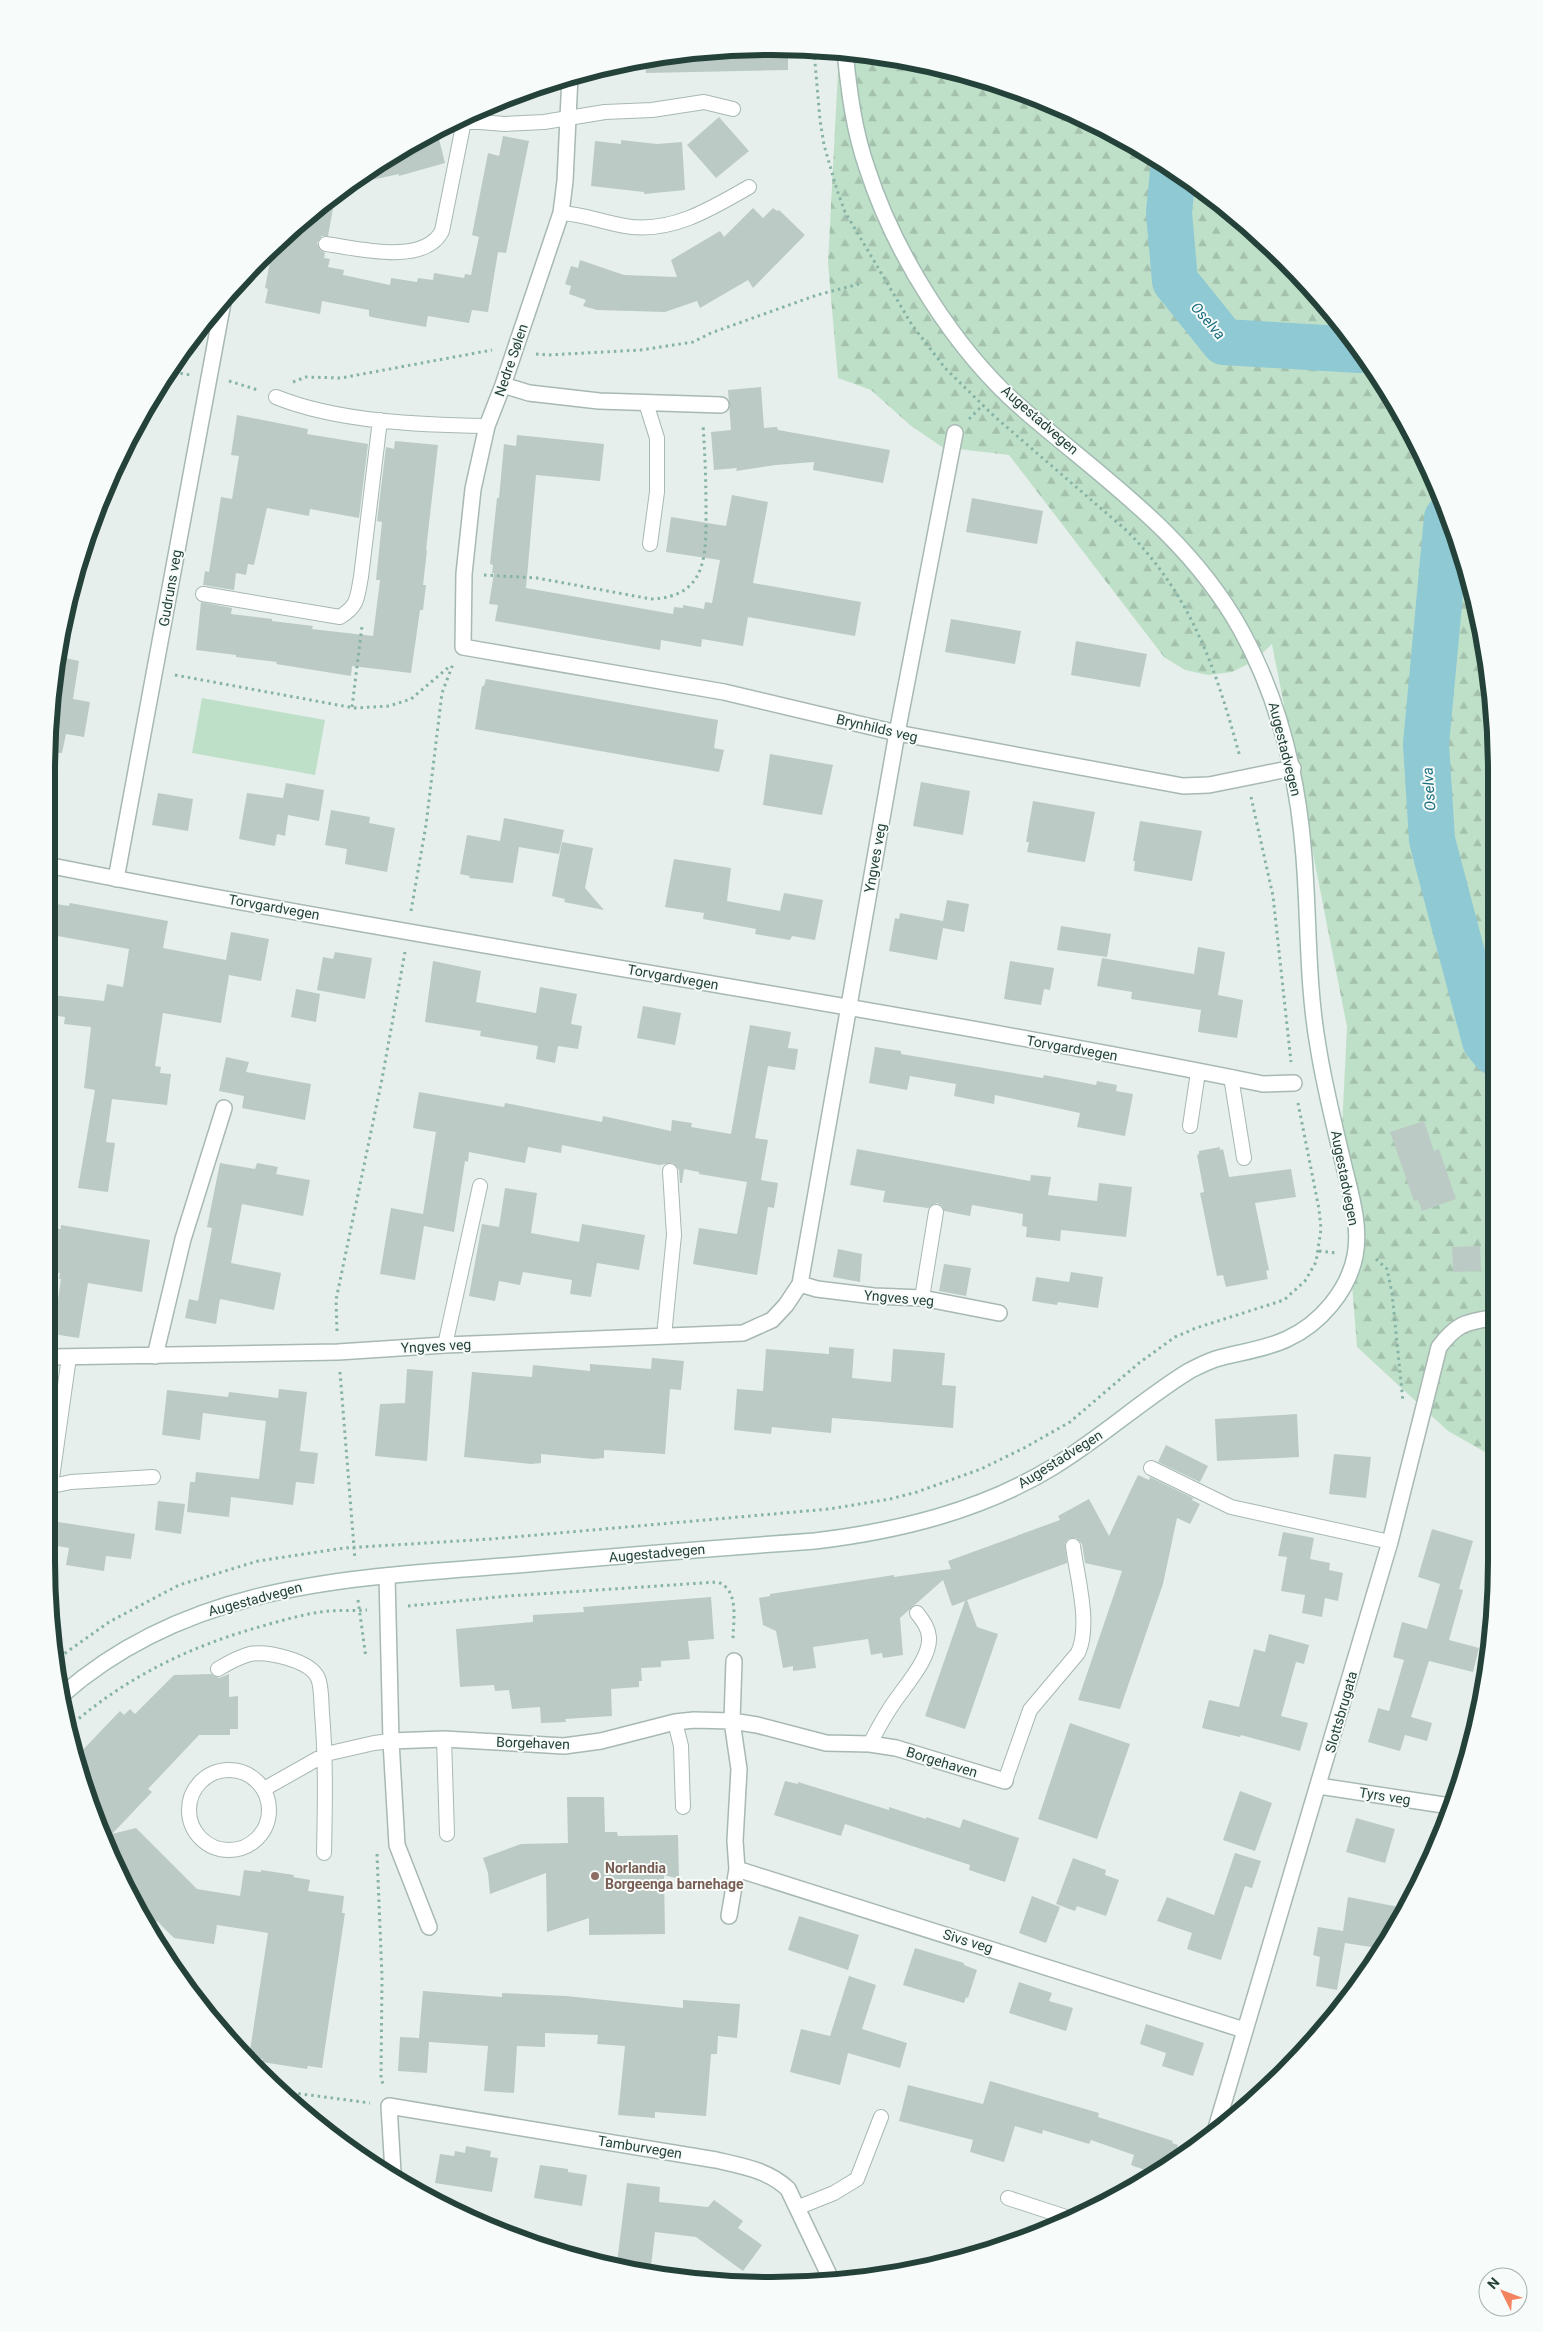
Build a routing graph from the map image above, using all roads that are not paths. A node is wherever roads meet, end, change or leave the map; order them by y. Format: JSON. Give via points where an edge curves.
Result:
{"nodes":[{"id":1,"x":846,"y":59,"type":"edge"},
{"id":2,"x":570,"y":84,"type":"edge"},
{"id":3,"x":733,"y":109,"type":"dead end"},
{"id":4,"x":569,"y":119,"type":"junction"},
{"id":5,"x":475,"y":120,"type":"edge"},
{"id":6,"x":459,"y":127,"type":"edge"},
{"id":7,"x":749,"y":187,"type":"dead end"},
{"id":8,"x":561,"y":213,"type":"junction"},
{"id":9,"x":326,"y":244,"type":"dead end"},
{"id":10,"x":221,"y":313,"type":"edge"},
{"id":11,"x":504,"y":384,"type":"junction"},
{"id":12,"x":276,"y":397,"type":"road end"},
{"id":13,"x":646,"y":403,"type":"junction"},
{"id":14,"x":721,"y":405,"type":"dead end"},
{"id":15,"x":380,"y":420,"type":"junction"},
{"id":16,"x":487,"y":426,"type":"junction"},
{"id":17,"x":955,"y":433,"type":"dead end"},
{"id":18,"x":650,"y":544,"type":"dead end"},
{"id":19,"x":202,"y":594,"type":"dead end"},
{"id":20,"x":463,"y":647,"type":"joint"},
{"id":21,"x":897,"y":734,"type":"junction"},
{"id":22,"x":1292,"y":768,"type":"junction"},
{"id":23,"x":55,"y":867,"type":"edge"},
{"id":24,"x":116,"y":879,"type":"junction"},
{"id":25,"x":848,"y":1007,"type":"junction"},
{"id":26,"x":1198,"y":1072,"type":"junction"},
{"id":27,"x":1231,"y":1077,"type":"junction"},
{"id":28,"x":1294,"y":1083,"type":"road end"},
{"id":29,"x":224,"y":1108,"type":"dead end"},
{"id":30,"x":1190,"y":1126,"type":"dead end"},
{"id":31,"x":1244,"y":1158,"type":"dead end"},
{"id":32,"x":670,"y":1171,"type":"dead end"},
{"id":33,"x":480,"y":1186,"type":"dead end"},
{"id":34,"x":936,"y":1212,"type":"dead end"},
{"id":35,"x":800,"y":1284,"type":"junction"},
{"id":36,"x":922,"y":1298,"type":"junction"},
{"id":37,"x":998,"y":1313,"type":"dead end"},
{"id":38,"x":1488,"y":1318,"type":"edge"},
{"id":39,"x":664,"y":1336,"type":"junction"},
{"id":40,"x":445,"y":1345,"type":"junction"},
{"id":41,"x":155,"y":1356,"type":"junction"},
{"id":42,"x":55,"y":1357,"type":"edge"},
{"id":43,"x":68,"y":1357,"type":"junction"},
{"id":44,"x":55,"y":1455,"type":"edge"},
{"id":45,"x":1151,"y":1468,"type":"dead end"},
{"id":46,"x":153,"y":1477,"type":"dead end"},
{"id":47,"x":55,"y":1485,"type":"edge"},
{"id":48,"x":1390,"y":1542,"type":"junction"},
{"id":49,"x":1073,"y":1546,"type":"dead end"},
{"id":50,"x":387,"y":1576,"type":"junction"},
{"id":51,"x":917,"y":1613,"type":"dead end"},
{"id":52,"x":734,"y":1661,"type":"road end"},
{"id":53,"x":218,"y":1668,"type":"dead end"},
{"id":54,"x":67,"y":1691,"type":"edge"},
{"id":55,"x":732,"y":1721,"type":"junction"},
{"id":56,"x":675,"y":1722,"type":"junction"},
{"id":57,"x":444,"y":1739,"type":"junction"},
{"id":58,"x":391,"y":1741,"type":"junction"},
{"id":59,"x":870,"y":1744,"type":"junction"},
{"id":60,"x":326,"y":1754,"type":"junction"},
{"id":61,"x":1005,"y":1781,"type":"joint"},
{"id":62,"x":1319,"y":1786,"type":"junction"},
{"id":63,"x":264,"y":1789,"type":"junction"},
{"id":64,"x":1445,"y":1805,"type":"edge"},
{"id":65,"x":683,"y":1807,"type":"dead end"},
{"id":66,"x":447,"y":1834,"type":"dead end"},
{"id":67,"x":324,"y":1853,"type":"dead end"},
{"id":68,"x":737,"y":1869,"type":"junction"},
{"id":69,"x":729,"y":1916,"type":"dead end"},
{"id":70,"x":429,"y":1927,"type":"dead end"},
{"id":71,"x":1244,"y":2030,"type":"junction"},
{"id":72,"x":881,"y":2117,"type":"dead end"},
{"id":73,"x":1218,"y":2121,"type":"edge"},
{"id":74,"x":392,"y":2168,"type":"edge"},
{"id":75,"x":1008,"y":2198,"type":"dead end"},
{"id":76,"x":798,"y":2207,"type":"junction"},
{"id":77,"x":1061,"y":2215,"type":"edge"},
{"id":78,"x":828,"y":2274,"type":"edge"}],
"edges":[{"from":1,"to":22,"type":"street","name":"Augestadvegen","via":[[850,96],[867,169],[920,284],[960,340],[1022,408],[1163,527],[1206,576],[1240,628],[1257,662],[1272,696]]},
{"from":2,"to":4,"type":"street","name":"Nedre Sølen"},
{"from":3,"to":4,"type":"lane","via":[[704,102]]},
{"from":4,"to":5,"type":"lane","via":[[505,124]]},
{"from":4,"to":8,"type":"street","name":"Nedre Sølen"},
{"from":6,"to":9,"type":"lane","via":[[442,231],[432,244],[405,252],[382,252]]},
{"from":7,"to":8,"type":"lane","via":[[692,218],[647,228]]},
{"from":8,"to":11,"type":"street","name":"Nedre Sølen"},
{"from":10,"to":24,"type":"street","name":"Gudruns veg"},
{"from":11,"to":13,"type":"street","via":[[529,393],[560,398]]},
{"from":11,"to":16,"type":"street","name":"Nedre Sølen"},
{"from":12,"to":15,"type":"lane","via":[[326,412]]},
{"from":13,"to":14,"type":"street"},
{"from":13,"to":18,"type":"lane","via":[[657,438],[657,492]]},
{"from":15,"to":16,"type":"lane"},
{"from":15,"to":19,"type":"lane","via":[[362,577],[351,610],[340,617]]},
{"from":16,"to":20,"type":"street","name":"Nedre Sølen","via":[[473,489],[464,574]]},
{"from":17,"to":21,"type":"street","name":"Yngves veg"},
{"from":20,"to":21,"type":"street","name":"Brynhilds veg","via":[[724,692]]},
{"from":21,"to":22,"type":"street","name":"Brynhilds veg","via":[[1183,786]]},
{"from":21,"to":25,"type":"street","name":"Yngves veg"},
{"from":22,"to":50,"type":"street","name":"Augestadvegen","via":[[1305,859],[1316,1034],[1352,1200],[1356,1236],[1355,1256],[1347,1278],[1323,1314],[1287,1340],[1213,1360],[1189,1371],[1052,1468],[1006,1492],[939,1517],[871,1534],[816,1541]]},
{"from":23,"to":24,"type":"street","name":"Torvgardvegen"},
{"from":24,"to":25,"type":"street","name":"Torvgardvegen"},
{"from":25,"to":26,"type":"street","name":"Torvgardvegen"},
{"from":25,"to":35,"type":"street","name":"Yngves veg"},
{"from":26,"to":27,"type":"street","name":"Torvgardvegen"},
{"from":26,"to":30,"type":"lane"},
{"from":27,"to":28,"type":"street","name":"Torvgardvegen","via":[[1263,1084]]},
{"from":27,"to":31,"type":"lane"},
{"from":29,"to":41,"type":"street","via":[[183,1239]]},
{"from":32,"to":39,"type":"lane","via":[[674,1234]]},
{"from":33,"to":40,"type":"lane"},
{"from":34,"to":36,"type":"lane"},
{"from":35,"to":36,"type":"street","name":"Yngves veg","via":[[874,1296]]},
{"from":35,"to":39,"type":"street","name":"Yngves veg","via":[[772,1320],[743,1333]]},
{"from":36,"to":37,"type":"street","name":"Yngves veg"},
{"from":38,"to":48,"type":"street","name":"Slottsbrugata","via":[[1453,1329],[1439,1347]]},
{"from":39,"to":40,"type":"street","name":"Yngves veg"},
{"from":40,"to":41,"type":"street","name":"Yngves veg","via":[[338,1352]]},
{"from":41,"to":43,"type":"street","name":"Yngves veg"},
{"from":42,"to":43,"type":"street","name":"Yngves veg"},
{"from":43,"to":44,"type":"lane"},
{"from":45,"to":48,"type":"lane","via":[[1231,1506]]},
{"from":46,"to":47,"type":"lane"},
{"from":48,"to":62,"type":"street","name":"Slottsbrugata"},
{"from":49,"to":61,"type":"lane","via":[[1083,1642],[1078,1653],[1030,1710]]},
{"from":50,"to":54,"type":"street","name":"Augestadvegen","via":[[273,1592],[190,1617],[146,1637],[102,1664]]},
{"from":50,"to":58,"type":"street"},
{"from":51,"to":59,"type":"lane","via":[[926,1625],[927,1650]]},
{"from":52,"to":55,"type":"street"},
{"from":53,"to":60,"type":"lane","via":[[251,1654],[297,1661],[309,1667],[318,1678]]},
{"from":55,"to":56,"type":"street","name":"Borgehaven"},
{"from":55,"to":59,"type":"street","name":"Borgehaven","via":[[826,1743]]},
{"from":55,"to":68,"type":"street","via":[[739,1769],[735,1841]]},
{"from":56,"to":57,"type":"street","name":"Borgehaven","via":[[601,1741],[564,1746]]},
{"from":56,"to":65,"type":"lane","via":[[681,1746]]},
{"from":57,"to":58,"type":"street","name":"Borgehaven"},
{"from":57,"to":66,"type":"lane"},
{"from":58,"to":60,"type":"lane"},
{"from":58,"to":70,"type":"street","via":[[397,1845]]},
{"from":59,"to":61,"type":"street","name":"Borgehaven","via":[[896,1748]]},
{"from":60,"to":63,"type":"lane"},
{"from":60,"to":67,"type":"lane"},
{"from":62,"to":64,"type":"street","name":"Tyrs veg"},
{"from":62,"to":71,"type":"street","name":"Slottsbrugata"},
{"from":63,"to":63,"type":"lane","via":[[257,1780],[238,1770],[226,1769],[206,1776],[190,1797],[190,1822],[196,1834],[219,1849],[232,1850],[257,1839],[269,1815]]},
{"from":68,"to":69,"type":"street"},
{"from":68,"to":71,"type":"street","name":"Sivs veg"},
{"from":71,"to":73,"type":"street","name":"Slottsbrugata"},
{"from":72,"to":76,"type":"lane","via":[[857,2178],[834,2193]]},
{"from":74,"to":76,"type":"street","name":"Tamburvegen","via":[[389,2106],[716,2160],[758,2170],[778,2179]]},
{"from":75,"to":77,"type":"lane"},
{"from":76,"to":78,"type":"street","name":"Tamburvegen"}]}
